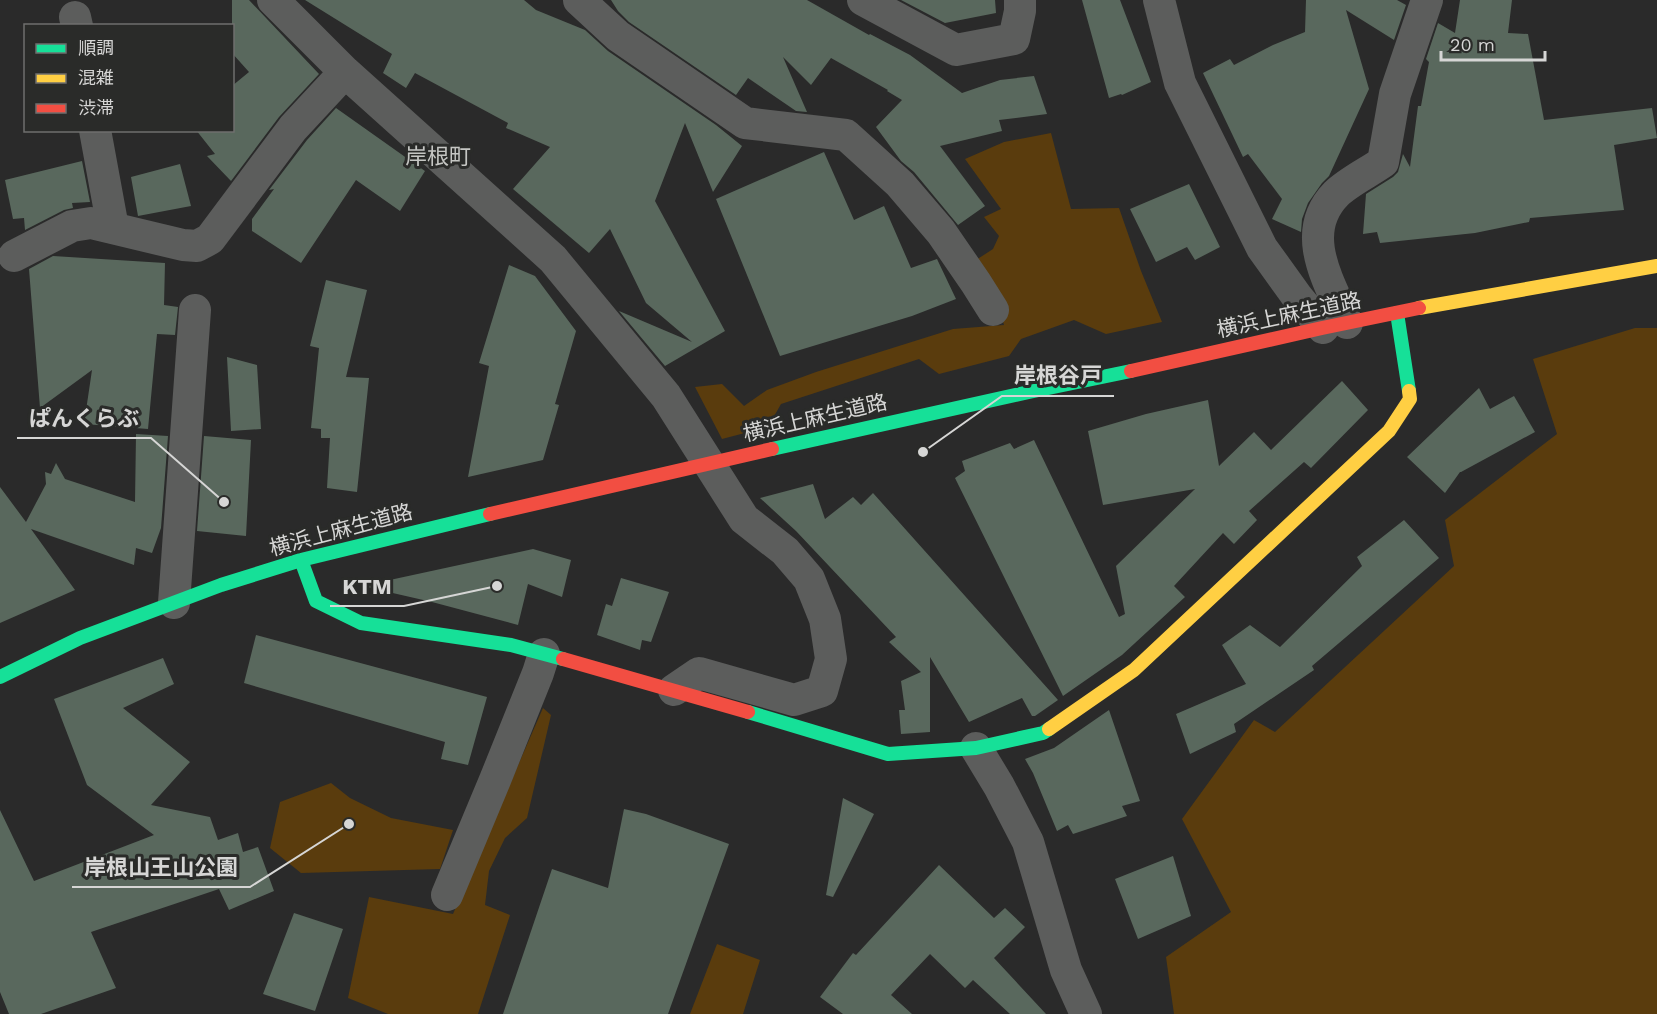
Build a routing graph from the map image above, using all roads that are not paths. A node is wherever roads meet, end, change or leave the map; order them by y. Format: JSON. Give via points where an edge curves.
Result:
{"nodes":[{"id":1,"x":273,"y":0,"type":"edge"},
{"id":2,"x":579,"y":0,"type":"edge"},
{"id":3,"x":863,"y":0,"type":"edge"},
{"id":4,"x":1020,"y":0,"type":"edge"},
{"id":5,"x":1159,"y":0,"type":"edge"},
{"id":6,"x":1427,"y":0,"type":"edge"},
{"id":7,"x":345,"y":72,"type":"junction"},
{"id":8,"x":95,"y":132,"type":"edge"},
{"id":9,"x":113,"y":228,"type":"junction"},
{"id":10,"x":14,"y":256,"type":"dead end"},
{"id":11,"x":1657,"y":266,"type":"edge"},
{"id":12,"x":195,"y":310,"type":"dead end"},
{"id":13,"x":993,"y":310,"type":"dead end"},
{"id":14,"x":1398,"y":313,"type":"junction"},
{"id":15,"x":1335,"y":326,"type":"junction"},
{"id":16,"x":301,"y":560,"type":"junction"},
{"id":17,"x":174,"y":603,"type":"junction"},
{"id":18,"x":544,"y":654,"type":"junction"},
{"id":19,"x":0,"y":677,"type":"edge"},
{"id":20,"x":674,"y":690,"type":"junction"},
{"id":21,"x":976,"y":748,"type":"junction"},
{"id":22,"x":447,"y":895,"type":"dead end"},
{"id":23,"x":1086,"y":1014,"type":"edge"}],
"edges":[{"from":1,"to":7,"type":"street"},
{"from":2,"to":13,"type":"street","via":[[618,36],[745,123],[846,135],[900,184],[941,232]]},
{"from":3,"to":4,"type":"street","via":[[956,50],[1014,39]]},
{"from":5,"to":15,"type":"street","via":[[1180,83],[1262,248],[1298,298]]},
{"from":6,"to":15,"type":"street","via":[[1395,94],[1383,162],[1338,192],[1325,207],[1317,246]]},
{"from":7,"to":9,"type":"street","via":[[292,128],[210,239],[197,246],[183,245]]},
{"from":7,"to":20,"type":"street","via":[[553,259],[666,396],[744,519],[786,551],[809,579],[825,619],[831,659],[822,691],[794,700],[699,673]]},
{"from":8,"to":9,"type":"street"},
{"from":9,"to":10,"type":"street","via":[[91,223],[72,226]]},
{"from":11,"to":14,"type":"main road","name":"横浜上麻生道路"},
{"from":12,"to":17,"type":"street"},
{"from":14,"to":15,"type":"main road","name":"横浜上麻生道路"},
{"from":14,"to":21,"type":"main road","via":[[1410,399],[1389,431],[1134,670],[1042,733]]},
{"from":15,"to":16,"type":"main road","name":"横浜上麻生道路","via":[[572,494]]},
{"from":16,"to":17,"type":"main road","name":"横浜上麻生道路"},
{"from":16,"to":18,"type":"main road","via":[[316,601],[361,623],[511,645]]},
{"from":17,"to":19,"type":"main road","name":"横浜上麻生道路","via":[[80,638]]},
{"from":18,"to":20,"type":"main road"},
{"from":18,"to":22,"type":"street"},
{"from":20,"to":21,"type":"main road","via":[[888,754]]},
{"from":21,"to":23,"type":"street","via":[[1028,842],[1066,970]]}]}
